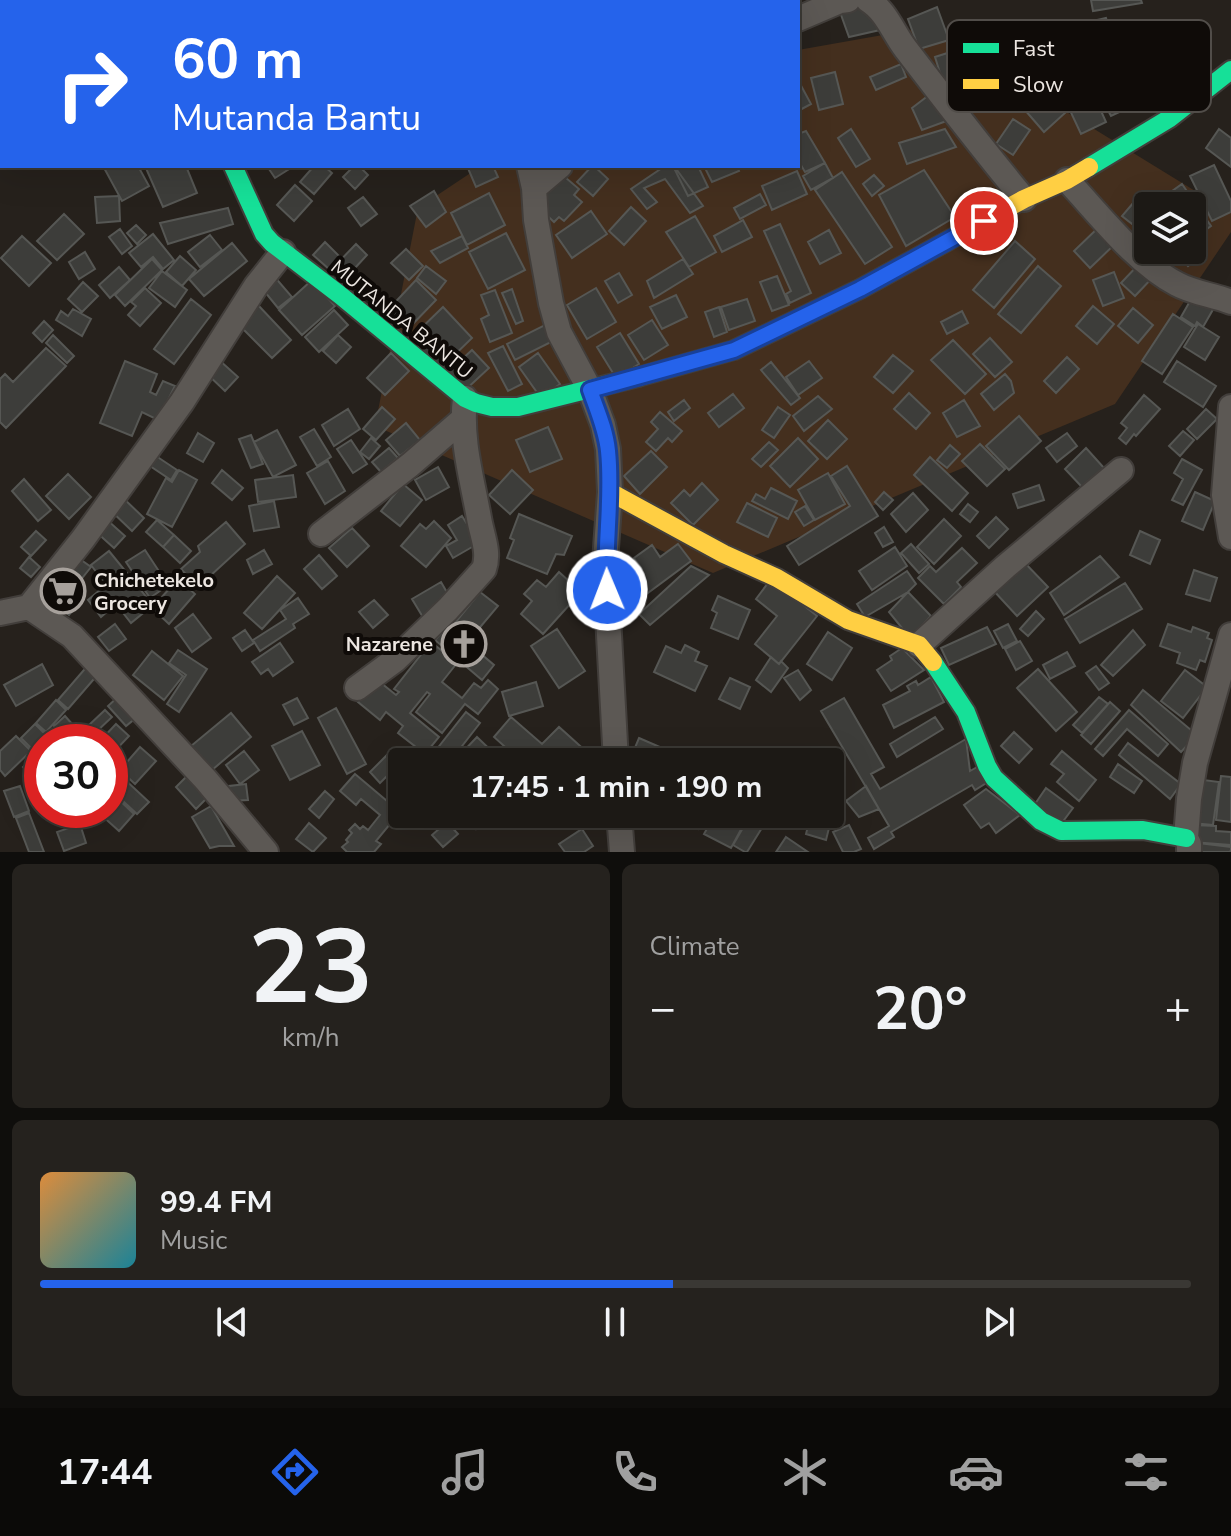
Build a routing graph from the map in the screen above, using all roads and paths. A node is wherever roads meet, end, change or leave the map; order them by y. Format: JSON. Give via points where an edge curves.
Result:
{"nodes":[{"id":1,"x":848,"y":0,"type":"edge"},
{"id":2,"x":868,"y":0,"type":"edge"},
{"id":3,"x":800,"y":18,"type":"edge"},
{"id":4,"x":1231,"y":70,"type":"edge"},
{"id":5,"x":1211,"y":86,"type":"edge"},
{"id":6,"x":947,"y":104,"type":"edge"},
{"id":7,"x":953,"y":112,"type":"edge"},
{"id":8,"x":1178,"y":112,"type":"edge"},
{"id":9,"x":234,"y":168,"type":"edge"},
{"id":10,"x":555,"y":168,"type":"edge"},
{"id":11,"x":532,"y":177,"type":"edge"},
{"id":12,"x":1067,"y":180,"type":"junction"},
{"id":13,"x":1024,"y":199,"type":"junction"},
{"id":14,"x":283,"y":252,"type":"junction"},
{"id":15,"x":1231,"y":302,"type":"edge"},
{"id":16,"x":590,"y":390,"type":"junction"},
{"id":17,"x":1231,"y":407,"type":"edge"},
{"id":18,"x":463,"y":409,"type":"junction"},
{"id":19,"x":1121,"y":470,"type":"dead end"},
{"id":20,"x":610,"y":492,"type":"junction"},
{"id":21,"x":321,"y":534,"type":"dead end"},
{"id":22,"x":1231,"y":537,"type":"edge"},
{"id":23,"x":29,"y":607,"type":"junction"},
{"id":24,"x":0,"y":613,"type":"edge"},
{"id":25,"x":1231,"y":635,"type":"edge"},
{"id":26,"x":919,"y":645,"type":"junction"},
{"id":27,"x":357,"y":688,"type":"dead end"},
{"id":28,"x":615,"y":748,"type":"edge"},
{"id":29,"x":620,"y":828,"type":"edge"},
{"id":30,"x":1187,"y":845,"type":"edge"},
{"id":31,"x":266,"y":852,"type":"edge"},
{"id":32,"x":622,"y":852,"type":"edge"}],
"edges":[{"from":1,"to":3,"type":"street"},
{"from":2,"to":6,"type":"street","via":[[881,10]]},
{"from":4,"to":5,"type":"street","name":"MUTANDA BANTU"},
{"from":7,"to":13,"type":"street"},
{"from":8,"to":12,"type":"street","name":"MUTANDA BANTU"},
{"from":9,"to":14,"type":"street","name":"MUTANDA BANTU","via":[[264,234]]},
{"from":10,"to":11,"type":"street"},
{"from":11,"to":16,"type":"street","via":[[559,332]]},
{"from":12,"to":13,"type":"street","name":"MUTANDA BANTU"},
{"from":12,"to":15,"type":"street","via":[[1160,274]]},
{"from":13,"to":16,"type":"street","name":"MUTANDA BANTU","via":[[872,283],[734,350]]},
{"from":14,"to":18,"type":"street","name":"MUTANDA BANTU","via":[[415,358]]},
{"from":14,"to":23,"type":"street","via":[[140,461]]},
{"from":16,"to":18,"type":"street","name":"MUTANDA BANTU","via":[[518,407],[476,403]]},
{"from":16,"to":20,"type":"street","via":[[608,449]]},
{"from":17,"to":22,"type":"street","via":[[1224,495]]},
{"from":18,"to":21,"type":"street","via":[[410,465]]},
{"from":18,"to":27,"type":"street","via":[[486,548],[484,569],[395,660]]},
{"from":19,"to":26,"type":"street"},
{"from":20,"to":26,"type":"street","via":[[848,620]]},
{"from":20,"to":28,"type":"street","via":[[605,562]]},
{"from":23,"to":24,"type":"street"},
{"from":23,"to":31,"type":"street","via":[[72,636]]},
{"from":25,"to":30,"type":"street","via":[[1195,763]]},
{"from":26,"to":30,"type":"street","via":[[966,712],[994,778],[1041,821],[1071,832],[1143,830]]},
{"from":29,"to":32,"type":"street"}]}
